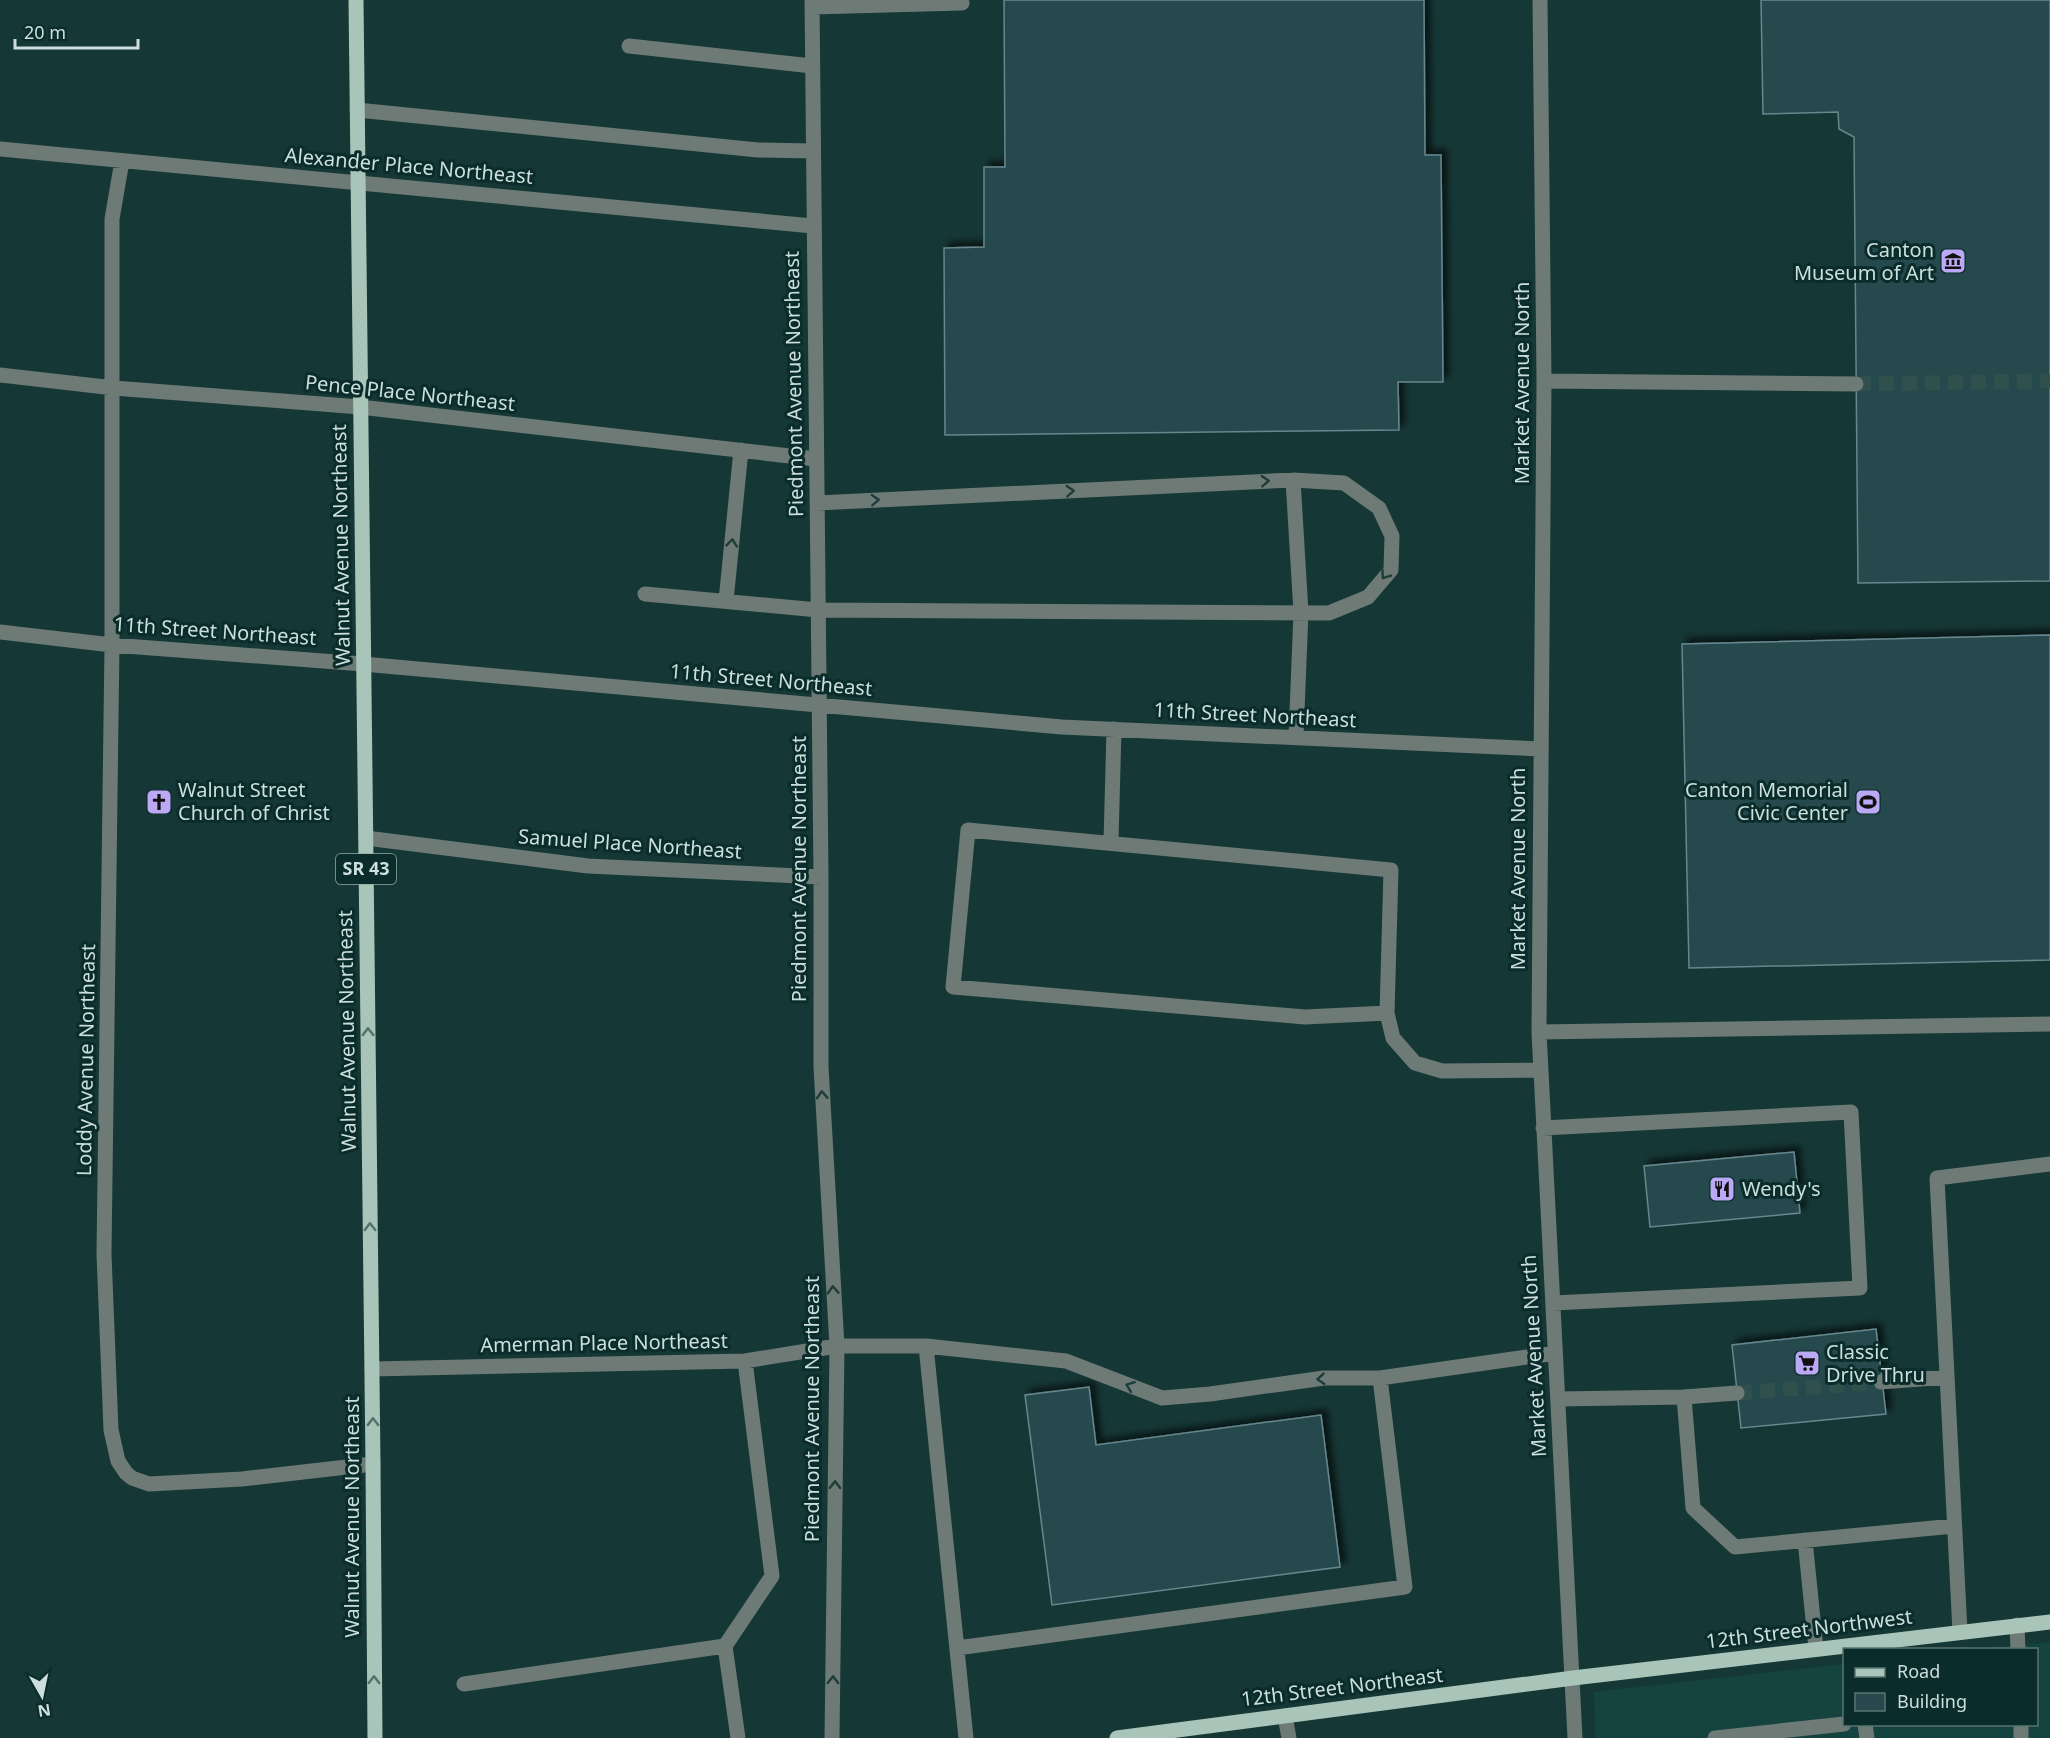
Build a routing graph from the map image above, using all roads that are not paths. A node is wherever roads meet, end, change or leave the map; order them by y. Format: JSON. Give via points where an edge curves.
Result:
{"nodes":[{"id":1,"x":356,"y":0,"type":"edge"},
{"id":2,"x":1540,"y":0,"type":"edge"},
{"id":3,"x":962,"y":3,"type":"dead end"},
{"id":4,"x":812,"y":4,"type":"edge"},
{"id":5,"x":629,"y":46,"type":"dead end"},
{"id":6,"x":812,"y":66,"type":"junction"},
{"id":7,"x":357,"y":110,"type":"junction"},
{"id":8,"x":0,"y":149,"type":"edge"},
{"id":9,"x":813,"y":152,"type":"junction"},
{"id":10,"x":122,"y":161,"type":"junction"},
{"id":11,"x":358,"y":183,"type":"junction"},
{"id":12,"x":813,"y":226,"type":"junction"},
{"id":13,"x":0,"y":375,"type":"edge"},
{"id":14,"x":1544,"y":381,"type":"junction"},
{"id":15,"x":1856,"y":384,"type":"tunnel mouth"},
{"id":16,"x":114,"y":388,"type":"junction"},
{"id":17,"x":360,"y":406,"type":"junction"},
{"id":18,"x":741,"y":450,"type":"junction"},
{"id":19,"x":816,"y":459,"type":"junction"},
{"id":20,"x":1293,"y":480,"type":"junction"},
{"id":21,"x":817,"y":503,"type":"junction"},
{"id":22,"x":645,"y":594,"type":"dead end"},
{"id":23,"x":726,"y":601,"type":"junction"},
{"id":24,"x":818,"y":610,"type":"junction"},
{"id":25,"x":1300,"y":612,"type":"junction"},
{"id":26,"x":0,"y":632,"type":"edge"},
{"id":27,"x":112,"y":645,"type":"junction"},
{"id":28,"x":363,"y":664,"type":"junction"},
{"id":29,"x":819,"y":705,"type":"junction"},
{"id":30,"x":1114,"y":729,"type":"junction"},
{"id":31,"x":1296,"y":738,"type":"junction"},
{"id":32,"x":1539,"y":749,"type":"junction"},
{"id":33,"x":366,"y":838,"type":"junction"},
{"id":34,"x":1111,"y":843,"type":"junction"},
{"id":35,"x":821,"y":877,"type":"junction"},
{"id":36,"x":1387,"y":1013,"type":"junction"},
{"id":37,"x":2050,"y":1024,"type":"edge"},
{"id":38,"x":1539,"y":1032,"type":"junction"},
{"id":39,"x":1540,"y":1070,"type":"junction"},
{"id":40,"x":1542,"y":1128,"type":"junction"},
{"id":41,"x":2050,"y":1164,"type":"edge"},
{"id":42,"x":1553,"y":1303,"type":"junction"},
{"id":43,"x":837,"y":1346,"type":"junction"},
{"id":44,"x":927,"y":1346,"type":"junction"},
{"id":45,"x":1555,"y":1353,"type":"junction"},
{"id":46,"x":745,"y":1361,"type":"junction"},
{"id":47,"x":372,"y":1369,"type":"junction"},
{"id":48,"x":1947,"y":1377,"type":"junction"},
{"id":49,"x":1380,"y":1378,"type":"junction"},
{"id":50,"x":1881,"y":1382,"type":"tunnel mouth"},
{"id":51,"x":1737,"y":1393,"type":"tunnel mouth"},
{"id":52,"x":1684,"y":1397,"type":"junction"},
{"id":53,"x":1558,"y":1400,"type":"junction"},
{"id":54,"x":373,"y":1464,"type":"junction"},
{"id":55,"x":1954,"y":1526,"type":"junction"},
{"id":56,"x":1805,"y":1540,"type":"junction"},
{"id":57,"x":2050,"y":1622,"type":"edge"},
{"id":58,"x":2017,"y":1625,"type":"junction"},
{"id":59,"x":1960,"y":1632,"type":"junction"},
{"id":60,"x":725,"y":1646,"type":"junction"},
{"id":61,"x":957,"y":1648,"type":"junction"},
{"id":62,"x":2018,"y":1648,"type":"edge"},
{"id":63,"x":1816,"y":1649,"type":"junction"},
{"id":64,"x":1573,"y":1678,"type":"junction"},
{"id":65,"x":464,"y":1684,"type":"dead end"},
{"id":66,"x":1285,"y":1716,"type":"junction"},
{"id":67,"x":1843,"y":1724,"type":"edge"},
{"id":68,"x":375,"y":1738,"type":"edge"},
{"id":69,"x":738,"y":1738,"type":"edge"},
{"id":70,"x":832,"y":1738,"type":"edge"},
{"id":71,"x":966,"y":1738,"type":"edge"},
{"id":72,"x":1117,"y":1738,"type":"edge"},
{"id":73,"x":1289,"y":1738,"type":"edge"},
{"id":74,"x":1575,"y":1738,"type":"edge"},
{"id":75,"x":1715,"y":1738,"type":"edge"}],
"edges":[{"from":1,"to":7,"type":"main road","name":"Walnut Avenue Northeast","number":"SR 43"},
{"from":2,"to":14,"type":"street","name":"Market Avenue North"},
{"from":3,"to":4,"type":"street"},
{"from":4,"to":6,"type":"street","name":"Piedmont Avenue Northeast"},
{"from":5,"to":6,"type":"street"},
{"from":6,"to":9,"type":"street","name":"Piedmont Avenue Northeast"},
{"from":7,"to":9,"type":"street","via":[[746,149]]},
{"from":7,"to":11,"type":"main road","name":"Walnut Avenue Northeast","number":"SR 43"},
{"from":8,"to":10,"type":"street","name":"Alexander Place Northeast"},
{"from":9,"to":12,"type":"street","name":"Piedmont Avenue Northeast"},
{"from":10,"to":11,"type":"street","name":"Alexander Place Northeast"},
{"from":10,"to":16,"type":"street","name":"Loddy Avenue Northeast","via":[[112,219]]},
{"from":11,"to":12,"type":"street","name":"Alexander Place Northeast"},
{"from":11,"to":17,"type":"main road","name":"Walnut Avenue Northeast","number":"SR 43"},
{"from":12,"to":19,"type":"street","name":"Piedmont Avenue Northeast"},
{"from":13,"to":16,"type":"street","name":"Pence Place Northeast"},
{"from":14,"to":15,"type":"street"},
{"from":14,"to":32,"type":"street","name":"Market Avenue North"},
{"from":16,"to":17,"type":"street","name":"Pence Place Northeast"},
{"from":16,"to":27,"type":"street","name":"Loddy Avenue Northeast"},
{"from":17,"to":18,"type":"street","name":"Pence Place Northeast"},
{"from":17,"to":28,"type":"main road","name":"Walnut Avenue Northeast","number":"SR 43"},
{"from":18,"to":19,"type":"street","name":"Pence Place Northeast"},
{"from":23,"to":18,"type":"street","one_way":true},
{"from":19,"to":21,"type":"street","name":"Piedmont Avenue Northeast"},
{"from":21,"to":20,"type":"street","one_way":true},
{"from":20,"to":25,"type":"street"},
{"from":20,"to":25,"type":"street","one_way":true,"via":[[1344,483],[1379,508],[1392,536],[1391,570],[1368,597],[1329,613]]},
{"from":21,"to":24,"type":"street","name":"Piedmont Avenue Northeast"},
{"from":22,"to":23,"type":"street"},
{"from":23,"to":24,"type":"street"},
{"from":24,"to":25,"type":"street"},
{"from":24,"to":29,"type":"street","name":"Piedmont Avenue Northeast"},
{"from":25,"to":31,"type":"street"},
{"from":26,"to":27,"type":"street","name":"11th Street Northeast"},
{"from":27,"to":28,"type":"street","name":"11th Street Northeast"},
{"from":27,"to":54,"type":"street","name":"Loddy Avenue Northeast","via":[[104,1254],[111,1430],[118,1461],[132,1478],[149,1484],[242,1479]]},
{"from":28,"to":29,"type":"street","name":"11th Street Northeast"},
{"from":28,"to":33,"type":"main road","name":"Walnut Avenue Northeast","number":"SR 43"},
{"from":29,"to":30,"type":"street","name":"11th Street Northeast"},
{"from":29,"to":35,"type":"street","name":"Piedmont Avenue Northeast"},
{"from":30,"to":31,"type":"street","name":"11th Street Northeast"},
{"from":30,"to":34,"type":"street"},
{"from":31,"to":32,"type":"street","name":"11th Street Northeast"},
{"from":32,"to":38,"type":"street","name":"Market Avenue North"},
{"from":33,"to":35,"type":"street","name":"Samuel Place Northeast","via":[[588,866]]},
{"from":47,"to":33,"type":"main road","name":"Walnut Avenue Northeast","number":"SR 43","one_way":true},
{"from":34,"to":36,"type":"street","via":[[1391,870]]},
{"from":34,"to":36,"type":"street","via":[[968,830],[953,987],[1305,1017]]},
{"from":43,"to":35,"type":"street","name":"Piedmont Avenue Northeast","one_way":true,"via":[[820,1067]]},
{"from":36,"to":39,"type":"street","via":[[1393,1038],[1415,1063],[1442,1071]]},
{"from":37,"to":38,"type":"street"},
{"from":38,"to":39,"type":"street","name":"Market Avenue North"},
{"from":39,"to":40,"type":"street","name":"Market Avenue North"},
{"from":40,"to":42,"type":"street","name":"Market Avenue North"},
{"from":40,"to":42,"type":"street","via":[[1851,1112],[1860,1288]]},
{"from":41,"to":48,"type":"street","via":[[1937,1178]]},
{"from":42,"to":45,"type":"street","name":"Market Avenue North"},
{"from":43,"to":44,"type":"street","name":"Amerman Place Northeast"},
{"from":43,"to":46,"type":"street","name":"Amerman Place Northeast"},
{"from":70,"to":43,"type":"street","name":"Piedmont Avenue Northeast","one_way":true},
{"from":49,"to":44,"type":"street","name":"Amerman Place Northeast","one_way":true,"via":[[1324,1378],[1162,1398],[1066,1361]]},
{"from":44,"to":61,"type":"street"},
{"from":45,"to":49,"type":"street","name":"Amerman Place Northeast"},
{"from":45,"to":53,"type":"street","name":"Market Avenue North"},
{"from":46,"to":47,"type":"street","name":"Amerman Place Northeast"},
{"from":46,"to":60,"type":"street","via":[[772,1576]]},
{"from":54,"to":47,"type":"main road","name":"Walnut Avenue Northeast","number":"SR 43","one_way":true},
{"from":48,"to":50,"type":"street"},
{"from":48,"to":55,"type":"street"},
{"from":49,"to":61,"type":"street","via":[[1405,1587]]},
{"from":51,"to":52,"type":"street"},
{"from":52,"to":53,"type":"street"},
{"from":52,"to":56,"type":"street","via":[[1693,1508],[1735,1547]]},
{"from":53,"to":64,"type":"street","name":"Market Avenue North"},
{"from":68,"to":54,"type":"main road","name":"Walnut Avenue Northeast","number":"SR 43","one_way":true},
{"from":55,"to":56,"type":"street"},
{"from":55,"to":59,"type":"street"},
{"from":56,"to":63,"type":"street"},
{"from":57,"to":58,"type":"main road","name":"12th Street Northwest"},
{"from":58,"to":59,"type":"main road","name":"12th Street Northwest"},
{"from":58,"to":62,"type":"street"},
{"from":59,"to":63,"type":"main road","name":"12th Street Northwest"},
{"from":60,"to":65,"type":"street"},
{"from":60,"to":69,"type":"street"},
{"from":61,"to":71,"type":"street"},
{"from":63,"to":64,"type":"main road","name":"12th Street Northwest"},
{"from":64,"to":66,"type":"main road","name":"12th Street Northeast"},
{"from":64,"to":74,"type":"street","name":"Market Avenue North"},
{"from":66,"to":72,"type":"main road","name":"12th Street Northeast"},
{"from":66,"to":73,"type":"street"},
{"from":67,"to":75,"type":"street"}]}
